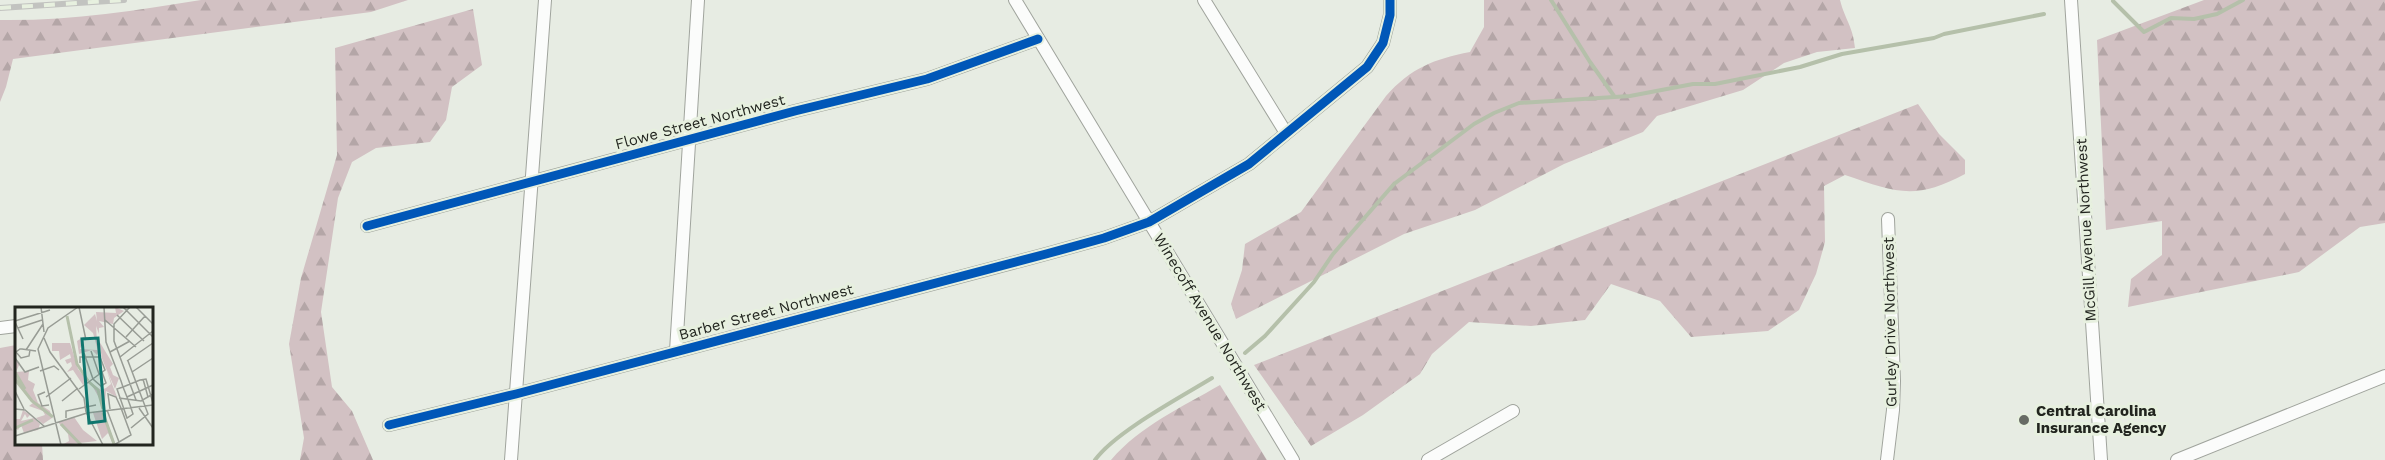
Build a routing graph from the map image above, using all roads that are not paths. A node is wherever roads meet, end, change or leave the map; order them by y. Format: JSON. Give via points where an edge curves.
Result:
{"nodes":[{"id":1,"x":545,"y":0,"type":"edge"},
{"id":2,"x":698,"y":0,"type":"edge"},
{"id":3,"x":1015,"y":0,"type":"edge"},
{"id":4,"x":1204,"y":0,"type":"edge"},
{"id":5,"x":1390,"y":0,"type":"edge"},
{"id":6,"x":2071,"y":0,"type":"edge"},
{"id":7,"x":1038,"y":39,"type":"junction"},
{"id":8,"x":1286,"y":133,"type":"junction"},
{"id":9,"x":689,"y":140,"type":"junction"},
{"id":10,"x":531,"y":183,"type":"junction"},
{"id":11,"x":1888,"y":219,"type":"dead end"},
{"id":12,"x":1149,"y":222,"type":"junction"},
{"id":13,"x":367,"y":225,"type":"dead end"},
{"id":14,"x":15,"y":326,"type":"edge"},
{"id":15,"x":0,"y":328,"type":"edge"},
{"id":16,"x":675,"y":351,"type":"junction"},
{"id":17,"x":2385,"y":376,"type":"edge"},
{"id":18,"x":516,"y":394,"type":"junction"},
{"id":19,"x":1513,"y":411,"type":"dead end"},
{"id":20,"x":389,"y":424,"type":"dead end"},
{"id":21,"x":511,"y":460,"type":"edge"},
{"id":22,"x":1293,"y":460,"type":"edge"},
{"id":23,"x":1428,"y":460,"type":"edge"},
{"id":24,"x":1887,"y":460,"type":"edge"},
{"id":25,"x":2101,"y":460,"type":"edge"},
{"id":26,"x":2178,"y":460,"type":"edge"}],
"edges":[{"from":1,"to":10,"type":"street"},
{"from":2,"to":9,"type":"street"},
{"from":3,"to":7,"type":"street","name":"Winecoff Avenue Northwest"},
{"from":4,"to":8,"type":"street"},
{"from":5,"to":8,"type":"street","name":"Barber Street Northwest","via":[[1383,43],[1367,67]]},
{"from":6,"to":25,"type":"street","name":"McGill Avenue Northwest"},
{"from":7,"to":9,"type":"street","name":"Flowe Street Northwest","via":[[927,79]]},
{"from":7,"to":12,"type":"street","name":"Winecoff Avenue Northwest"},
{"from":8,"to":12,"type":"street","name":"Barber Street Northwest","via":[[1249,164]]},
{"from":9,"to":10,"type":"street","name":"Flowe Street Northwest"},
{"from":9,"to":16,"type":"street"},
{"from":10,"to":13,"type":"street","name":"Flowe Street Northwest"},
{"from":10,"to":18,"type":"street"},
{"from":11,"to":24,"type":"street","name":"Gurley Drive Northwest","via":[[1894,381]]},
{"from":12,"to":16,"type":"street","name":"Barber Street Northwest","via":[[1046,254]]},
{"from":12,"to":22,"type":"street","name":"Winecoff Avenue Northwest"},
{"from":14,"to":15,"type":"street"},
{"from":16,"to":18,"type":"street","name":"Barber Street Northwest"},
{"from":17,"to":26,"type":"street"},
{"from":18,"to":20,"type":"street","name":"Barber Street Northwest"},
{"from":18,"to":21,"type":"street"},
{"from":19,"to":23,"type":"street"}]}
